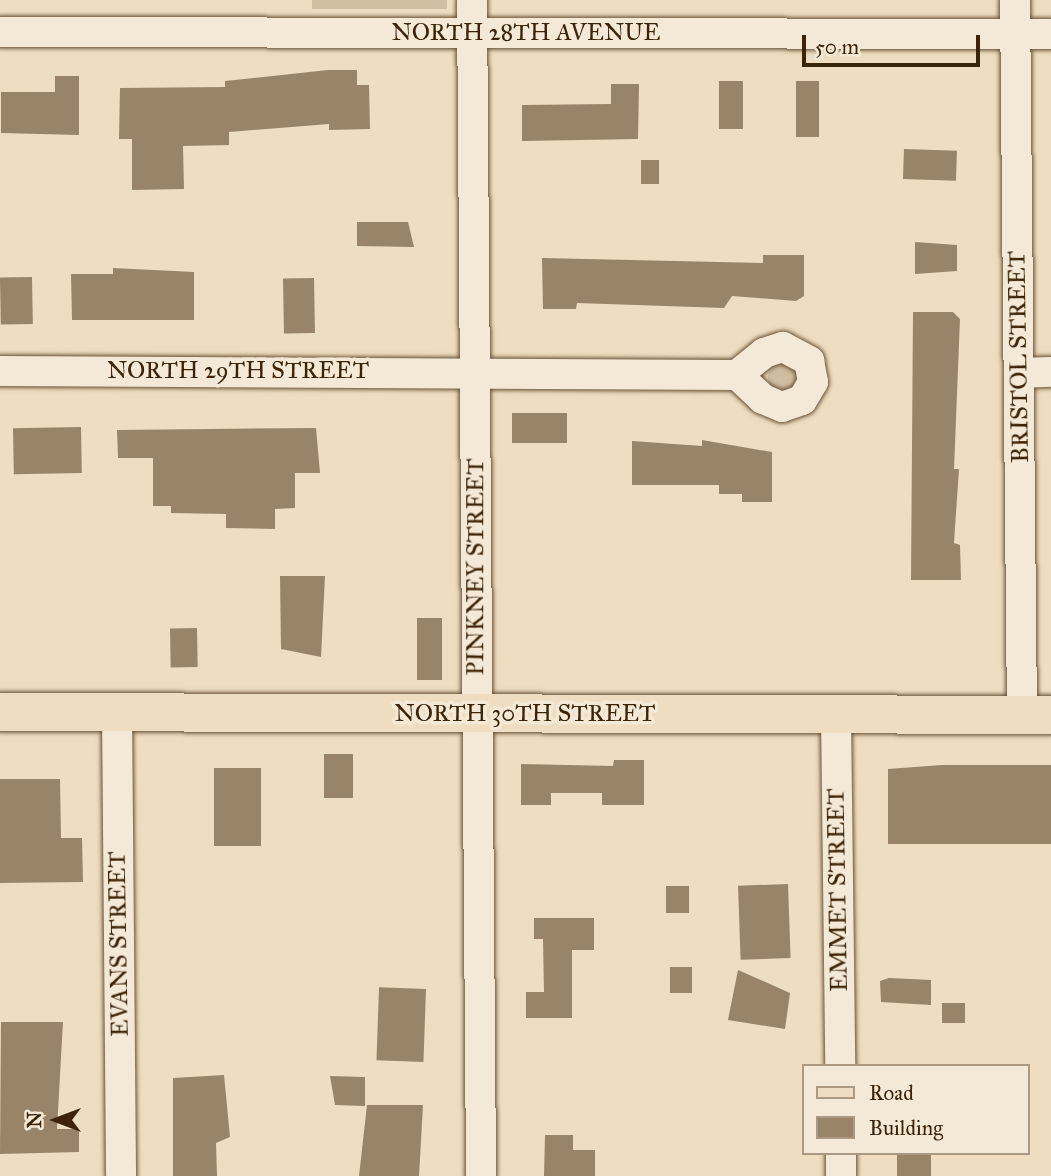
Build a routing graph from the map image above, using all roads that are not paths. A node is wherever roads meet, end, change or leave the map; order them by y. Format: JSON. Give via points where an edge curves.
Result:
{"nodes":[{"id":1,"x":472,"y":0,"type":"edge"},
{"id":2,"x":1016,"y":0,"type":"edge"},
{"id":3,"x":0,"y":32,"type":"edge"},
{"id":4,"x":472,"y":33,"type":"junction"},
{"id":5,"x":1051,"y":34,"type":"edge"},
{"id":6,"x":1016,"y":35,"type":"junction"},
{"id":7,"x":0,"y":371,"type":"edge"},
{"id":8,"x":476,"y":371,"type":"junction"},
{"id":9,"x":1051,"y":372,"type":"edge"},
{"id":10,"x":1019,"y":373,"type":"junction"},
{"id":11,"x":737,"y":375,"type":"dead end"},
{"id":12,"x":0,"y":712,"type":"edge"},
{"id":13,"x":117,"y":712,"type":"junction"},
{"id":14,"x":477,"y":713,"type":"junction"},
{"id":15,"x":836,"y":715,"type":"junction"},
{"id":16,"x":1037,"y":715,"type":"edge"},
{"id":17,"x":839,"y":1064,"type":"edge"},
{"id":18,"x":841,"y":1155,"type":"edge"},
{"id":19,"x":121,"y":1176,"type":"edge"},
{"id":20,"x":481,"y":1176,"type":"edge"},
{"id":21,"x":841,"y":1176,"type":"edge"}],
"edges":[{"from":1,"to":4,"type":"street","name":"PINKNEY STREET"},
{"from":2,"to":6,"type":"street","name":"BRISTOL STREET"},
{"from":3,"to":4,"type":"street","name":"NORTH 28TH AVENUE"},
{"from":4,"to":6,"type":"street","name":"NORTH 28TH AVENUE"},
{"from":4,"to":8,"type":"street","name":"PINKNEY STREET"},
{"from":5,"to":6,"type":"street","name":"NORTH 28TH AVENUE"},
{"from":6,"to":10,"type":"street","name":"BRISTOL STREET"},
{"from":7,"to":8,"type":"street","name":"NORTH 29TH STREET"},
{"from":8,"to":11,"type":"street","name":"NORTH 29TH STREET"},
{"from":8,"to":14,"type":"street","name":"PINKNEY STREET"},
{"from":9,"to":10,"type":"street"},
{"from":10,"to":16,"type":"street","name":"BRISTOL STREET"},
{"from":12,"to":13,"type":"main road","name":"NORTH 30TH STREET"},
{"from":13,"to":14,"type":"main road","name":"NORTH 30TH STREET"},
{"from":13,"to":19,"type":"street","name":"EVANS STREET"},
{"from":14,"to":15,"type":"main road","name":"NORTH 30TH STREET"},
{"from":14,"to":20,"type":"street","name":"PINKNEY STREET"},
{"from":15,"to":16,"type":"main road","name":"NORTH 30TH STREET"},
{"from":15,"to":17,"type":"street","name":"EMMET STREET"},
{"from":18,"to":21,"type":"street"}]}
